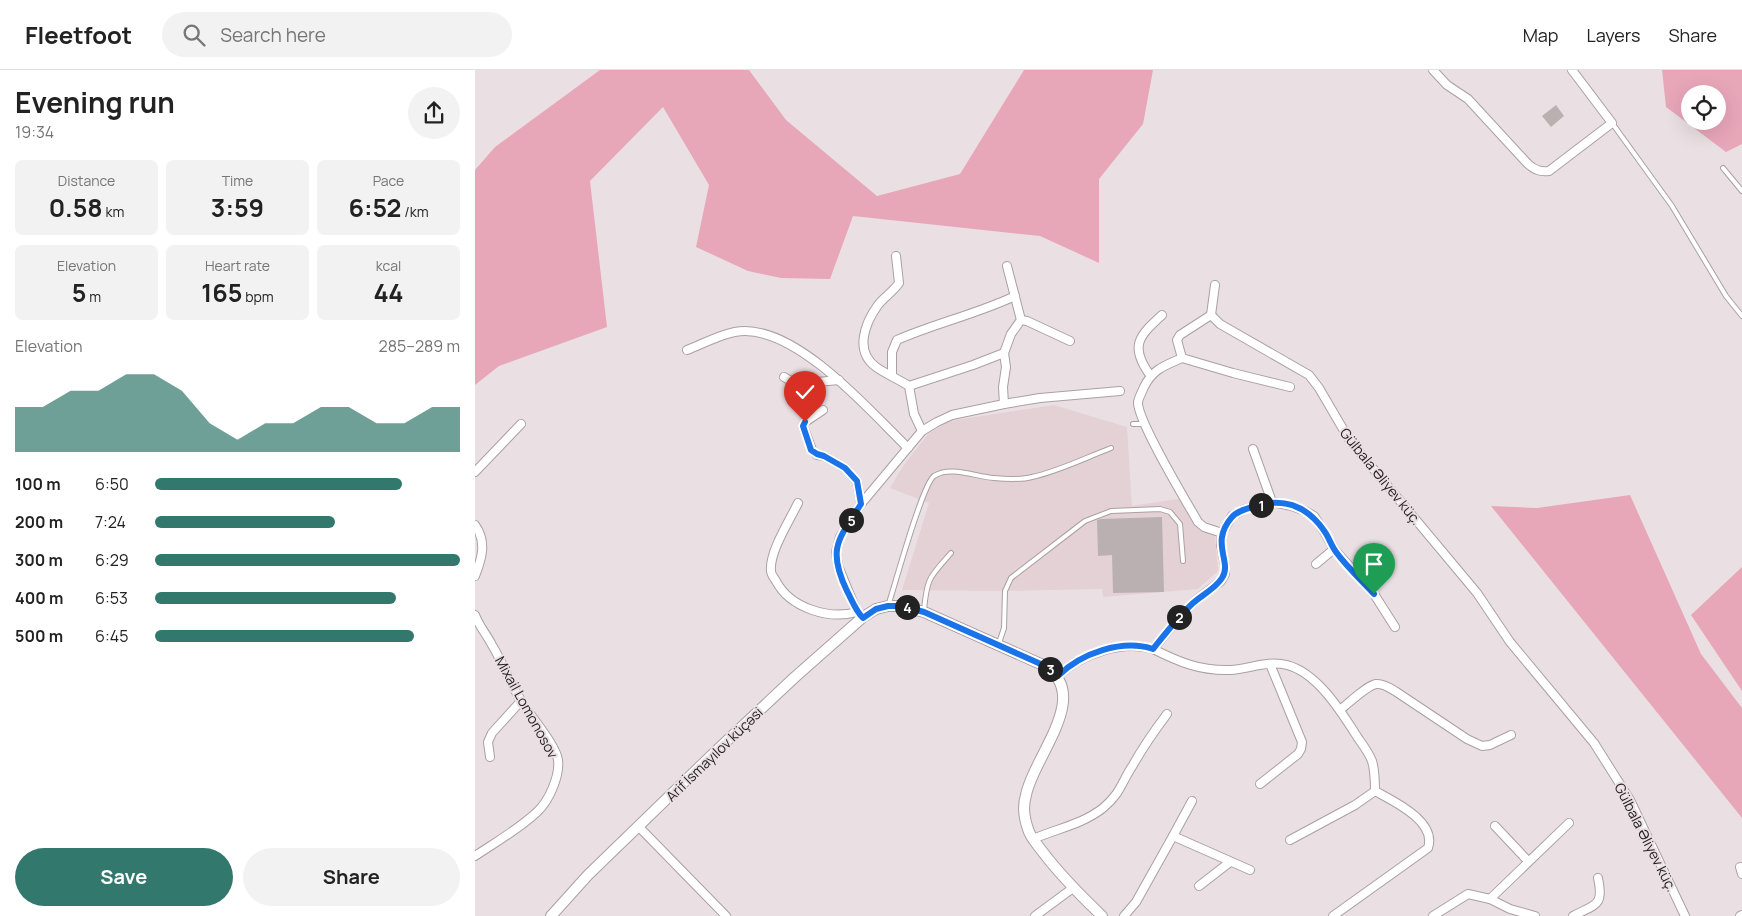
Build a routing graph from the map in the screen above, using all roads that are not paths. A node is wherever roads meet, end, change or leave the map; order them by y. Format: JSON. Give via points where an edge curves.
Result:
{"nodes":[{"id":1,"x":1433,"y":70,"type":"edge"},
{"id":2,"x":1572,"y":70,"type":"edge"},
{"id":3,"x":1612,"y":123,"type":"junction"},
{"id":4,"x":1723,"y":168,"type":"dead end"},
{"id":5,"x":1742,"y":191,"type":"edge"},
{"id":6,"x":896,"y":256,"type":"dead end"},
{"id":7,"x":1007,"y":266,"type":"dead end"},
{"id":8,"x":1215,"y":285,"type":"dead end"},
{"id":9,"x":1015,"y":296,"type":"junction"},
{"id":10,"x":1162,"y":315,"type":"dead end"},
{"id":11,"x":1211,"y":315,"type":"junction"},
{"id":12,"x":1742,"y":316,"type":"edge"},
{"id":13,"x":1021,"y":320,"type":"junction"},
{"id":14,"x":1070,"y":341,"type":"dead end"},
{"id":15,"x":687,"y":350,"type":"dead end"},
{"id":16,"x":1005,"y":353,"type":"junction"},
{"id":17,"x":1182,"y":358,"type":"junction"},
{"id":18,"x":1150,"y":375,"type":"junction"},
{"id":19,"x":892,"y":376,"type":"junction"},
{"id":20,"x":784,"y":377,"type":"dead end"},
{"id":21,"x":839,"y":380,"type":"junction"},
{"id":22,"x":909,"y":386,"type":"junction"},
{"id":23,"x":1289,"y":387,"type":"dead end"},
{"id":24,"x":1120,"y":391,"type":"dead end"},
{"id":25,"x":1004,"y":404,"type":"junction"},
{"id":26,"x":823,"y":410,"type":"dead end"},
{"id":27,"x":521,"y":424,"type":"dead end"},
{"id":28,"x":1133,"y":424,"type":"dead end"},
{"id":29,"x":1145,"y":424,"type":"junction"},
{"id":30,"x":922,"y":431,"type":"junction"},
{"id":31,"x":908,"y":448,"type":"junction"},
{"id":32,"x":1111,"y":448,"type":"dead end"},
{"id":33,"x":1253,"y":449,"type":"dead end"},
{"id":34,"x":475,"y":472,"type":"edge"},
{"id":35,"x":1272,"y":502,"type":"junction"},
{"id":36,"x":799,"y":503,"type":"dead end"},
{"id":37,"x":861,"y":504,"type":"junction"},
{"id":38,"x":475,"y":525,"type":"edge"},
{"id":39,"x":1222,"y":533,"type":"junction"},
{"id":40,"x":1334,"y":549,"type":"junction"},
{"id":41,"x":951,"y":553,"type":"dead end"},
{"id":42,"x":1183,"y":561,"type":"dead end"},
{"id":43,"x":1316,"y":564,"type":"dead end"},
{"id":44,"x":475,"y":576,"type":"edge"},
{"id":45,"x":888,"y":606,"type":"junction"},
{"id":46,"x":924,"y":612,"type":"junction"},
{"id":47,"x":475,"y":615,"type":"edge"},
{"id":48,"x":860,"y":615,"type":"junction"},
{"id":49,"x":1395,"y":627,"type":"dead end"},
{"id":50,"x":998,"y":645,"type":"junction"},
{"id":51,"x":1153,"y":649,"type":"junction"},
{"id":52,"x":1270,"y":664,"type":"junction"},
{"id":53,"x":1058,"y":676,"type":"junction"},
{"id":54,"x":521,"y":700,"type":"junction"},
{"id":55,"x":1340,"y":710,"type":"junction"},
{"id":56,"x":1167,"y":714,"type":"dead end"},
{"id":57,"x":1511,"y":735,"type":"dead end"},
{"id":58,"x":490,"y":757,"type":"dead end"},
{"id":59,"x":1260,"y":784,"type":"dead end"},
{"id":60,"x":1375,"y":791,"type":"junction"},
{"id":61,"x":1191,"y":801,"type":"dead end"},
{"id":62,"x":1569,"y":823,"type":"dead end"},
{"id":63,"x":1495,"y":826,"type":"dead end"},
{"id":64,"x":639,"y":827,"type":"junction"},
{"id":65,"x":1173,"y":836,"type":"junction"},
{"id":66,"x":1033,"y":839,"type":"junction"},
{"id":67,"x":1290,"y":840,"type":"dead end"},
{"id":68,"x":475,"y":856,"type":"edge"},
{"id":69,"x":1528,"y":861,"type":"junction"},
{"id":70,"x":1230,"y":862,"type":"junction"},
{"id":71,"x":1250,"y":870,"type":"dead end"},
{"id":72,"x":1598,"y":878,"type":"dead end"},
{"id":73,"x":1199,"y":886,"type":"dead end"},
{"id":74,"x":1073,"y":888,"type":"junction"},
{"id":75,"x":1490,"y":899,"type":"junction"},
{"id":76,"x":1511,"y":913,"type":"edge"},
{"id":77,"x":551,"y":916,"type":"edge"},
{"id":78,"x":727,"y":916,"type":"edge"},
{"id":79,"x":1035,"y":916,"type":"edge"},
{"id":80,"x":1102,"y":916,"type":"edge"},
{"id":81,"x":1124,"y":916,"type":"edge"},
{"id":82,"x":1333,"y":916,"type":"edge"},
{"id":83,"x":1433,"y":916,"type":"edge"},
{"id":84,"x":1535,"y":916,"type":"edge"},
{"id":85,"x":1573,"y":916,"type":"edge"},
{"id":86,"x":1685,"y":916,"type":"edge"}],
"edges":[{"from":1,"to":3,"type":"street","via":[[1447,85],[1468,99],[1528,164],[1542,172],[1549,171]]},
{"from":2,"to":3,"type":"street"},
{"from":3,"to":12,"type":"lane","via":[[1672,206],[1726,296]]},
{"from":4,"to":5,"type":"lane"},
{"from":6,"to":19,"type":"street","via":[[899,283],[878,304],[863,334],[866,357]]},
{"from":7,"to":9,"type":"street"},
{"from":8,"to":11,"type":"street"},
{"from":9,"to":13,"type":"street"},
{"from":9,"to":19,"type":"street","via":[[897,340]]},
{"from":10,"to":18,"type":"street","via":[[1142,333],[1138,346],[1141,363]]},
{"from":11,"to":17,"type":"street","via":[[1180,335],[1177,340]]},
{"from":11,"to":86,"type":"street","name":"Gülbala Əliyev küç.","via":[[1220,324],[1309,375],[1350,442],[1477,593],[1510,642],[1594,744],[1630,800]]},
{"from":13,"to":14,"type":"street"},
{"from":13,"to":16,"type":"street","via":[[1011,334]]},
{"from":15,"to":21,"type":"street","via":[[743,330],[763,332],[792,346]]},
{"from":16,"to":22,"type":"street"},
{"from":16,"to":25,"type":"street"},
{"from":17,"to":18,"type":"street"},
{"from":17,"to":23,"type":"street"},
{"from":18,"to":29,"type":"street","via":[[1139,399]]},
{"from":19,"to":22,"type":"street"},
{"from":20,"to":21,"type":"street","via":[[796,384]]},
{"from":21,"to":31,"type":"street"},
{"from":22,"to":30,"type":"street","via":[[914,414]]},
{"from":24,"to":25,"type":"street"},
{"from":25,"to":30,"type":"street","via":[[952,415]]},
{"from":26,"to":37,"type":"street","via":[[803,426],[811,450],[845,468],[857,481]]},
{"from":27,"to":34,"type":"street"},
{"from":28,"to":29,"type":"lane"},
{"from":29,"to":39,"type":"street","via":[[1198,522]]},
{"from":30,"to":31,"type":"street"},
{"from":31,"to":37,"type":"street"},
{"from":32,"to":45,"type":"lane","via":[[1030,478],[994,478],[953,472],[932,477],[922,497]]},
{"from":33,"to":35,"type":"street"},
{"from":35,"to":39,"type":"street","via":[[1232,516]]},
{"from":35,"to":40,"type":"street","via":[[1292,506],[1313,516]]},
{"from":36,"to":48,"type":"street","via":[[773,553],[771,572],[790,599],[807,608],[825,614]]},
{"from":37,"to":48,"type":"street","via":[[840,537],[835,552],[842,580]]},
{"from":38,"to":44,"type":"street","via":[[483,551]]},
{"from":39,"to":51,"type":"street","via":[[1225,574],[1221,581],[1181,614]]},
{"from":40,"to":43,"type":"street"},
{"from":40,"to":49,"type":"street","via":[[1374,594]]},
{"from":41,"to":46,"type":"lane","via":[[929,579]]},
{"from":42,"to":50,"type":"lane","via":[[1180,524],[1170,512],[1111,511],[1085,521],[1011,578],[1005,591],[1004,628]]},
{"from":45,"to":46,"type":"street"},
{"from":45,"to":48,"type":"street","name":"Arif İsmayılov küçəsi"},
{"from":46,"to":50,"type":"street"},
{"from":47,"to":54,"type":"street","name":"Mixail Lomonosov"},
{"from":48,"to":64,"type":"street","name":"Arif İsmayılov küçəsi"},
{"from":50,"to":53,"type":"street","via":[[1043,665]]},
{"from":51,"to":52,"type":"street","via":[[1189,666],[1229,670]]},
{"from":51,"to":53,"type":"street","via":[[1127,645],[1109,649],[1075,662]]},
{"from":52,"to":55,"type":"street","via":[[1287,665],[1302,672]]},
{"from":52,"to":59,"type":"street","via":[[1302,742],[1298,754]]},
{"from":53,"to":66,"type":"street","via":[[1064,695],[1062,710],[1026,794],[1025,816]]},
{"from":54,"to":58,"type":"street","via":[[492,733]]},
{"from":54,"to":68,"type":"street","name":"Mixail Lomonosov","via":[[558,758],[558,773],[539,811]]},
{"from":55,"to":57,"type":"street","via":[[1377,684],[1395,691],[1482,746]]},
{"from":55,"to":60,"type":"street","via":[[1371,759]]},
{"from":56,"to":66,"type":"street","via":[[1140,752],[1115,797],[1101,809],[1068,826]]},
{"from":60,"to":67,"type":"street"},
{"from":60,"to":82,"type":"street","via":[[1413,813],[1427,832],[1428,848]]},
{"from":61,"to":65,"type":"street"},
{"from":62,"to":69,"type":"street"},
{"from":63,"to":69,"type":"street"},
{"from":64,"to":77,"type":"street","name":"Arif İsmayılov küçəsi","via":[[588,875]]},
{"from":64,"to":78,"type":"street"},
{"from":65,"to":70,"type":"street"},
{"from":65,"to":81,"type":"street","via":[[1136,902]]},
{"from":66,"to":74,"type":"street"},
{"from":69,"to":75,"type":"street"},
{"from":70,"to":71,"type":"street"},
{"from":70,"to":73,"type":"street"},
{"from":72,"to":85,"type":"street","via":[[1601,893],[1597,904]]},
{"from":74,"to":79,"type":"street"},
{"from":74,"to":80,"type":"street"},
{"from":75,"to":76,"type":"street"},
{"from":75,"to":83,"type":"street","via":[[1468,894]]},
{"from":76,"to":84,"type":"street"}]}
